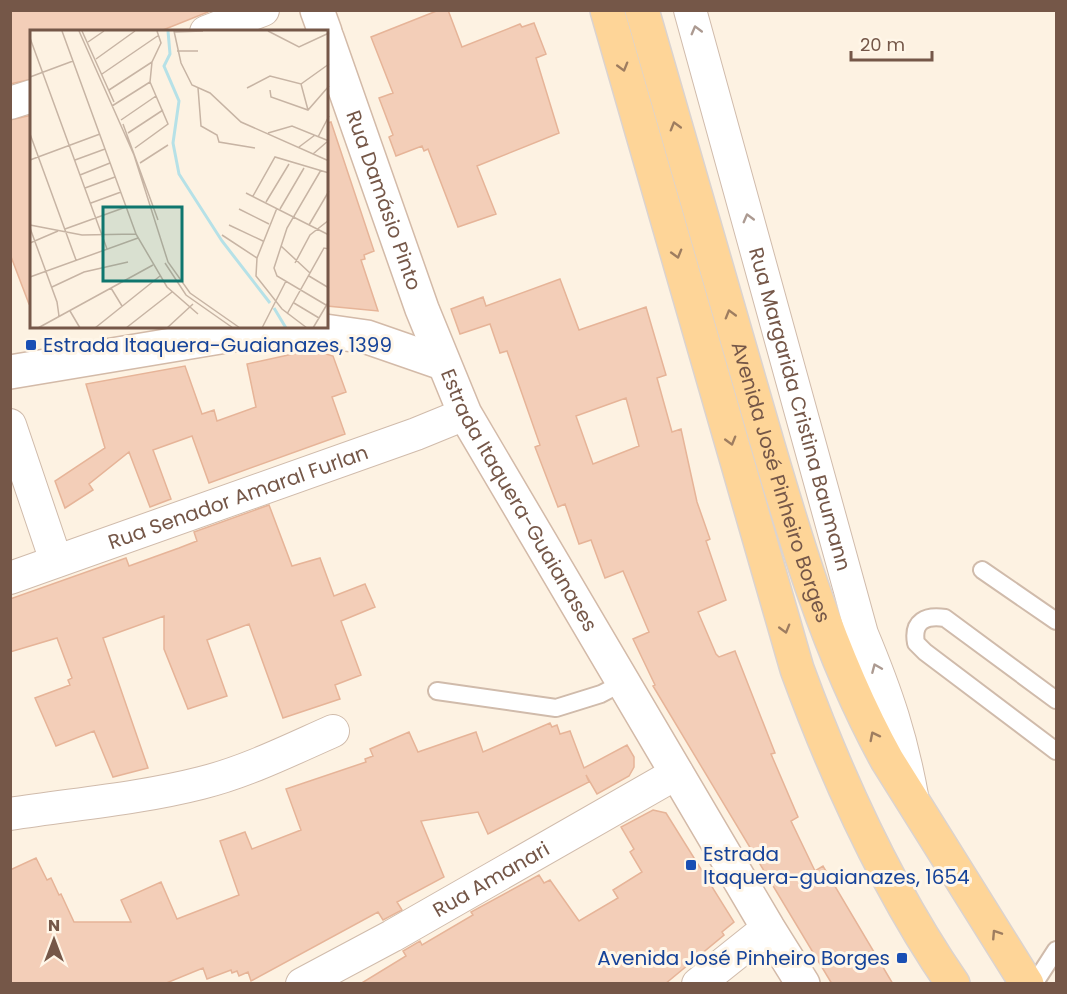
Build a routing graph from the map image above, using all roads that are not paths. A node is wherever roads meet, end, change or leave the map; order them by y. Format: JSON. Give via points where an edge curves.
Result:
{"nodes":[{"id":1,"x":263,"y":10,"type":"edge"},
{"id":2,"x":317,"y":10,"type":"edge"},
{"id":3,"x":607,"y":10,"type":"edge"},
{"id":4,"x":642,"y":10,"type":"edge"},
{"id":5,"x":690,"y":10,"type":"edge"},
{"id":6,"x":211,"y":30,"type":"edge"},
{"id":7,"x":324,"y":30,"type":"edge"},
{"id":8,"x":328,"y":41,"type":"edge"},
{"id":9,"x":30,"y":97,"type":"edge"},
{"id":10,"x":10,"y":103,"type":"edge"},
{"id":11,"x":442,"y":363,"type":"junction"},
{"id":12,"x":10,"y":372,"type":"edge"},
{"id":13,"x":465,"y":414,"type":"junction"},
{"id":14,"x":10,"y":425,"type":"edge"},
{"id":15,"x":56,"y":561,"type":"junction"},
{"id":16,"x":982,"y":570,"type":"dead end"},
{"id":17,"x":10,"y":578,"type":"edge"},
{"id":18,"x":1056,"y":621,"type":"edge"},
{"id":19,"x":624,"y":682,"type":"junction"},
{"id":20,"x":437,"y":691,"type":"dead end"},
{"id":21,"x":1056,"y":700,"type":"edge"},
{"id":22,"x":333,"y":731,"type":"dead end"},
{"id":23,"x":1056,"y":751,"type":"edge"},
{"id":24,"x":677,"y":772,"type":"junction"},
{"id":25,"x":914,"y":805,"type":"junction"},
{"id":26,"x":10,"y":814,"type":"edge"},
{"id":27,"x":768,"y":928,"type":"junction"},
{"id":28,"x":1056,"y":950,"type":"edge"},
{"id":29,"x":302,"y":984,"type":"edge"},
{"id":30,"x":698,"y":984,"type":"edge"},
{"id":31,"x":803,"y":984,"type":"edge"},
{"id":32,"x":953,"y":984,"type":"edge"},
{"id":33,"x":1028,"y":984,"type":"edge"},
{"id":34,"x":1034,"y":984,"type":"edge"}],
"edges":[{"from":1,"to":6,"type":"street"},
{"from":2,"to":7,"type":"main road"},
{"from":3,"to":32,"type":"main road","name":"Avenida José Pinheiro Borges","one_way":true,"via":[[797,669],[829,755],[871,842],[927,946]]},
{"from":25,"to":4,"type":"main road","name":"Avenida José Pinheiro Borges","one_way":true,"via":[[872,733],[796,543]]},
{"from":25,"to":5,"type":"street","name":"Rua Margarida Cristina Baumann","one_way":true,"via":[[903,745],[889,698],[862,634]]},
{"from":8,"to":11,"type":"main road","name":"Rua Damásio Pinto"},
{"from":9,"to":10,"type":"street"},
{"from":11,"to":12,"type":"main road","name":"Estrada Itaquera-Guaianases","via":[[367,337],[307,330],[256,331]]},
{"from":11,"to":13,"type":"main road","name":"Estrada Itaquera-Guaianases"},
{"from":13,"to":15,"type":"street","name":"Rua Senador Amaral Furlan"},
{"from":13,"to":19,"type":"main road","name":"Estrada Itaquera-Guaianases"},
{"from":14,"to":15,"type":"street"},
{"from":15,"to":17,"type":"street","name":"Rua Senador Amaral Furlan"},
{"from":16,"to":18,"type":"lane"},
{"from":19,"to":20,"type":"lane","via":[[556,708]]},
{"from":19,"to":24,"type":"main road","name":"Estrada Itaquera-Guaianases"},
{"from":21,"to":23,"type":"lane","via":[[945,618],[922,619],[916,626],[916,643],[925,652]]},
{"from":22,"to":26,"type":"street","via":[[202,783],[124,799]]},
{"from":24,"to":27,"type":"main road","name":"Estrada Itaquera-Guaianases"},
{"from":24,"to":29,"type":"street","name":"Rua Amanari"},
{"from":33,"to":25,"type":"main road","name":"Avenida José Pinheiro Borges","one_way":true},
{"from":27,"to":30,"type":"street"},
{"from":27,"to":31,"type":"main road","name":"Estrada Itaquera-Guaianases"},
{"from":28,"to":34,"type":"lane"}]}
